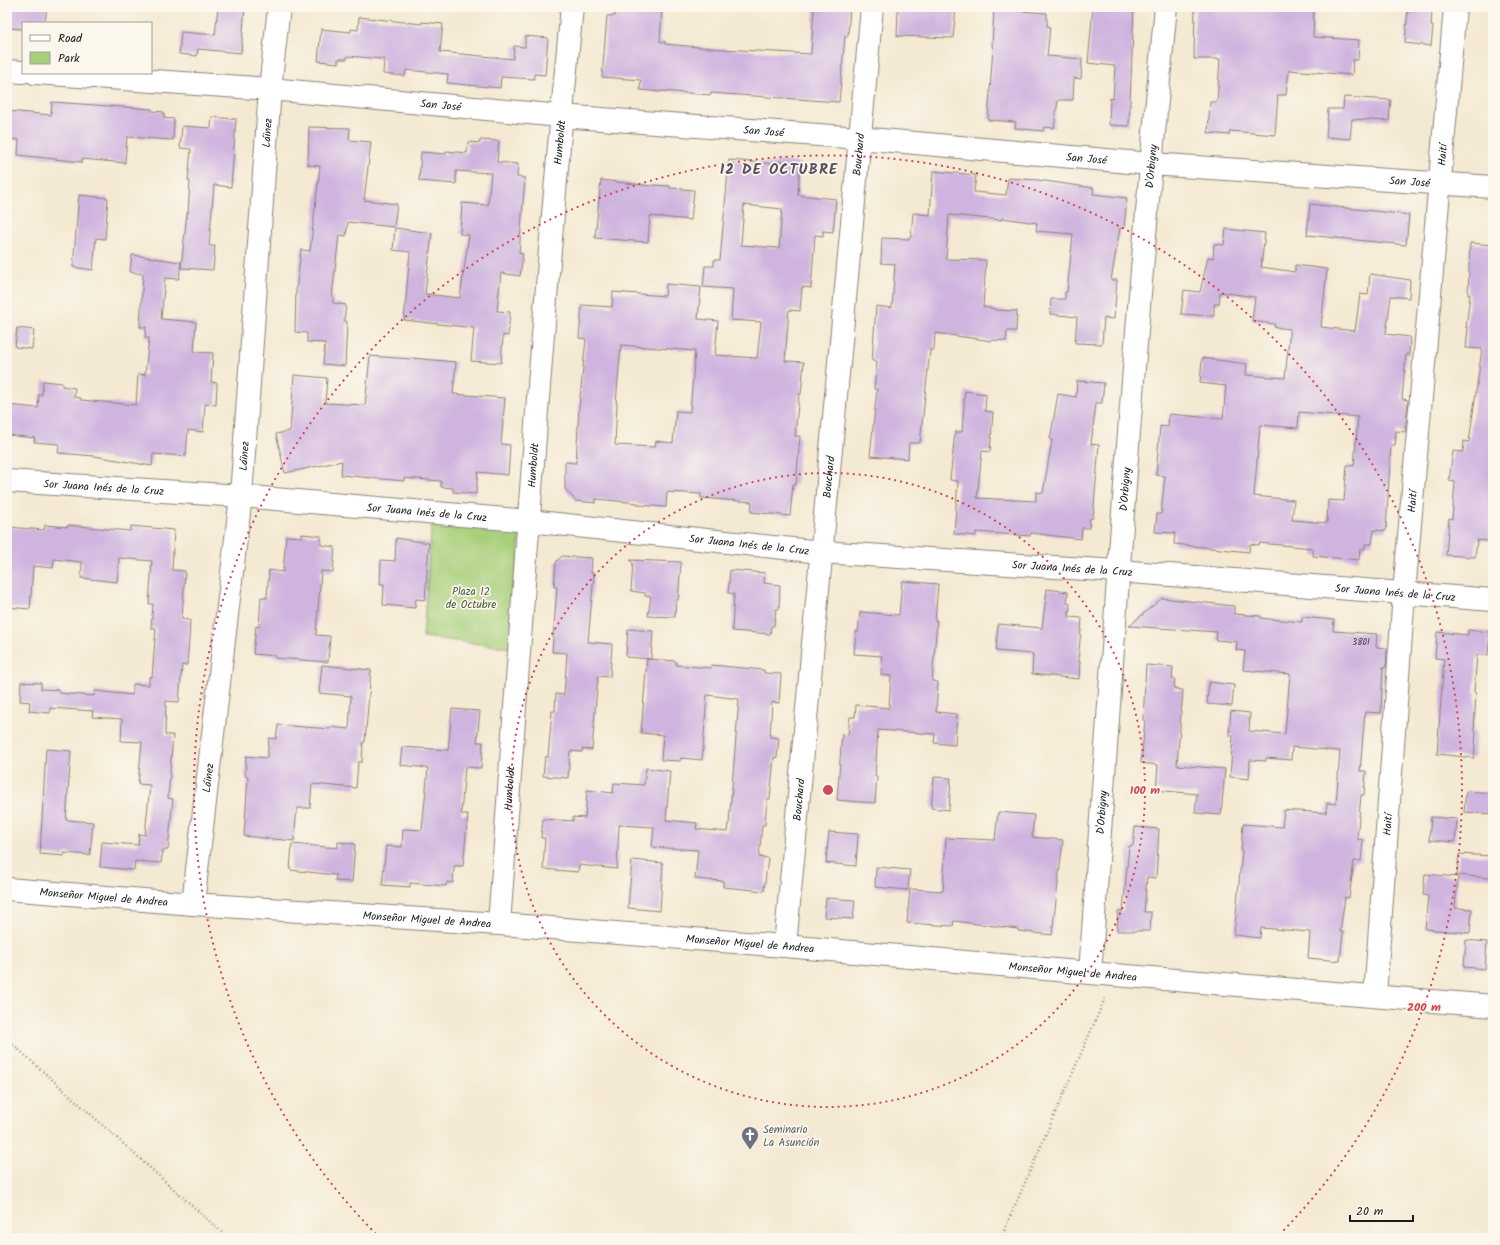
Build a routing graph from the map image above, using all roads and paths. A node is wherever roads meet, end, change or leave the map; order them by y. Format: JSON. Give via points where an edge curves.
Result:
{"nodes":[{"id":1,"x":279,"y":7,"type":"edge"},
{"id":2,"x":572,"y":7,"type":"edge"},
{"id":3,"x":872,"y":7,"type":"edge"},
{"id":4,"x":1166,"y":7,"type":"edge"},
{"id":5,"x":1454,"y":7,"type":"edge"},
{"id":6,"x":7,"y":71,"type":"edge"},
{"id":7,"x":22,"y":72,"type":"edge"},
{"id":8,"x":50,"y":74,"type":"edge"},
{"id":9,"x":270,"y":89,"type":"junction"},
{"id":10,"x":561,"y":116,"type":"junction"},
{"id":11,"x":859,"y":138,"type":"junction"},
{"id":12,"x":1151,"y":164,"type":"junction"},
{"id":13,"x":1438,"y":184,"type":"junction"},
{"id":14,"x":1493,"y":187,"type":"edge"},
{"id":15,"x":7,"y":481,"type":"edge"},
{"id":16,"x":241,"y":496,"type":"junction"},
{"id":17,"x":529,"y":521,"type":"junction"},
{"id":18,"x":822,"y":552,"type":"junction"},
{"id":19,"x":1118,"y":570,"type":"junction"},
{"id":20,"x":1404,"y":593,"type":"junction"},
{"id":21,"x":1493,"y":600,"type":"edge"},
{"id":22,"x":7,"y":889,"type":"edge"},
{"id":23,"x":193,"y":904,"type":"junction"},
{"id":24,"x":500,"y":924,"type":"junction"},
{"id":25,"x":785,"y":946,"type":"junction"},
{"id":26,"x":1090,"y":973,"type":"junction"},
{"id":27,"x":1114,"y":975,"type":"junction"},
{"id":28,"x":1375,"y":996,"type":"junction"},
{"id":29,"x":1493,"y":1006,"type":"edge"},
{"id":30,"x":7,"y":1039,"type":"edge"},
{"id":31,"x":228,"y":1238,"type":"edge"},
{"id":32,"x":1002,"y":1238,"type":"edge"}],
"edges":[{"from":1,"to":9,"type":"street","name":"Láinez"},
{"from":2,"to":10,"type":"street","name":"Humboldt"},
{"from":3,"to":11,"type":"street","name":"Bouchard"},
{"from":4,"to":12,"type":"street","name":"D'Orbigny"},
{"from":5,"to":13,"type":"street","name":"Haití"},
{"from":6,"to":7,"type":"street"},
{"from":8,"to":9,"type":"street","name":"San José"},
{"from":9,"to":10,"type":"street","name":"San José"},
{"from":9,"to":16,"type":"street","name":"Láinez"},
{"from":10,"to":11,"type":"street","name":"San José"},
{"from":10,"to":17,"type":"street","name":"Humboldt"},
{"from":11,"to":12,"type":"street","name":"San José"},
{"from":11,"to":18,"type":"street","name":"Bouchard"},
{"from":12,"to":13,"type":"street","name":"San José"},
{"from":12,"to":19,"type":"street","name":"D'Orbigny"},
{"from":13,"to":14,"type":"street","name":"San José"},
{"from":13,"to":20,"type":"street","name":"Haití"},
{"from":15,"to":16,"type":"street","name":"Sor Juana Inés de la Cruz"},
{"from":16,"to":17,"type":"street","name":"Sor Juana Inés de la Cruz"},
{"from":16,"to":23,"type":"street","name":"Láinez"},
{"from":17,"to":18,"type":"street","name":"Sor Juana Inés de la Cruz"},
{"from":17,"to":24,"type":"street","name":"Humboldt"},
{"from":18,"to":19,"type":"street","name":"Sor Juana Inés de la Cruz"},
{"from":18,"to":25,"type":"street","name":"Bouchard"},
{"from":19,"to":20,"type":"street","name":"Sor Juana Inés de la Cruz"},
{"from":19,"to":26,"type":"street","name":"D'Orbigny"},
{"from":20,"to":21,"type":"street","name":"Sor Juana Inés de la Cruz"},
{"from":20,"to":28,"type":"street","name":"Haití"},
{"from":22,"to":23,"type":"street","name":"Monseñor Miguel de Andrea"},
{"from":23,"to":24,"type":"street","name":"Monseñor Miguel de Andrea"},
{"from":24,"to":25,"type":"street","name":"Monseñor Miguel de Andrea"},
{"from":25,"to":26,"type":"street","name":"Monseñor Miguel de Andrea"},
{"from":26,"to":27,"type":"street","name":"Monseñor Miguel de Andrea"},
{"from":27,"to":28,"type":"street","name":"Monseñor Miguel de Andrea"},
{"from":27,"to":32,"type":"path"},
{"from":28,"to":29,"type":"street","name":"Monseñor Miguel de Andrea"},
{"from":30,"to":31,"type":"path"}]}
